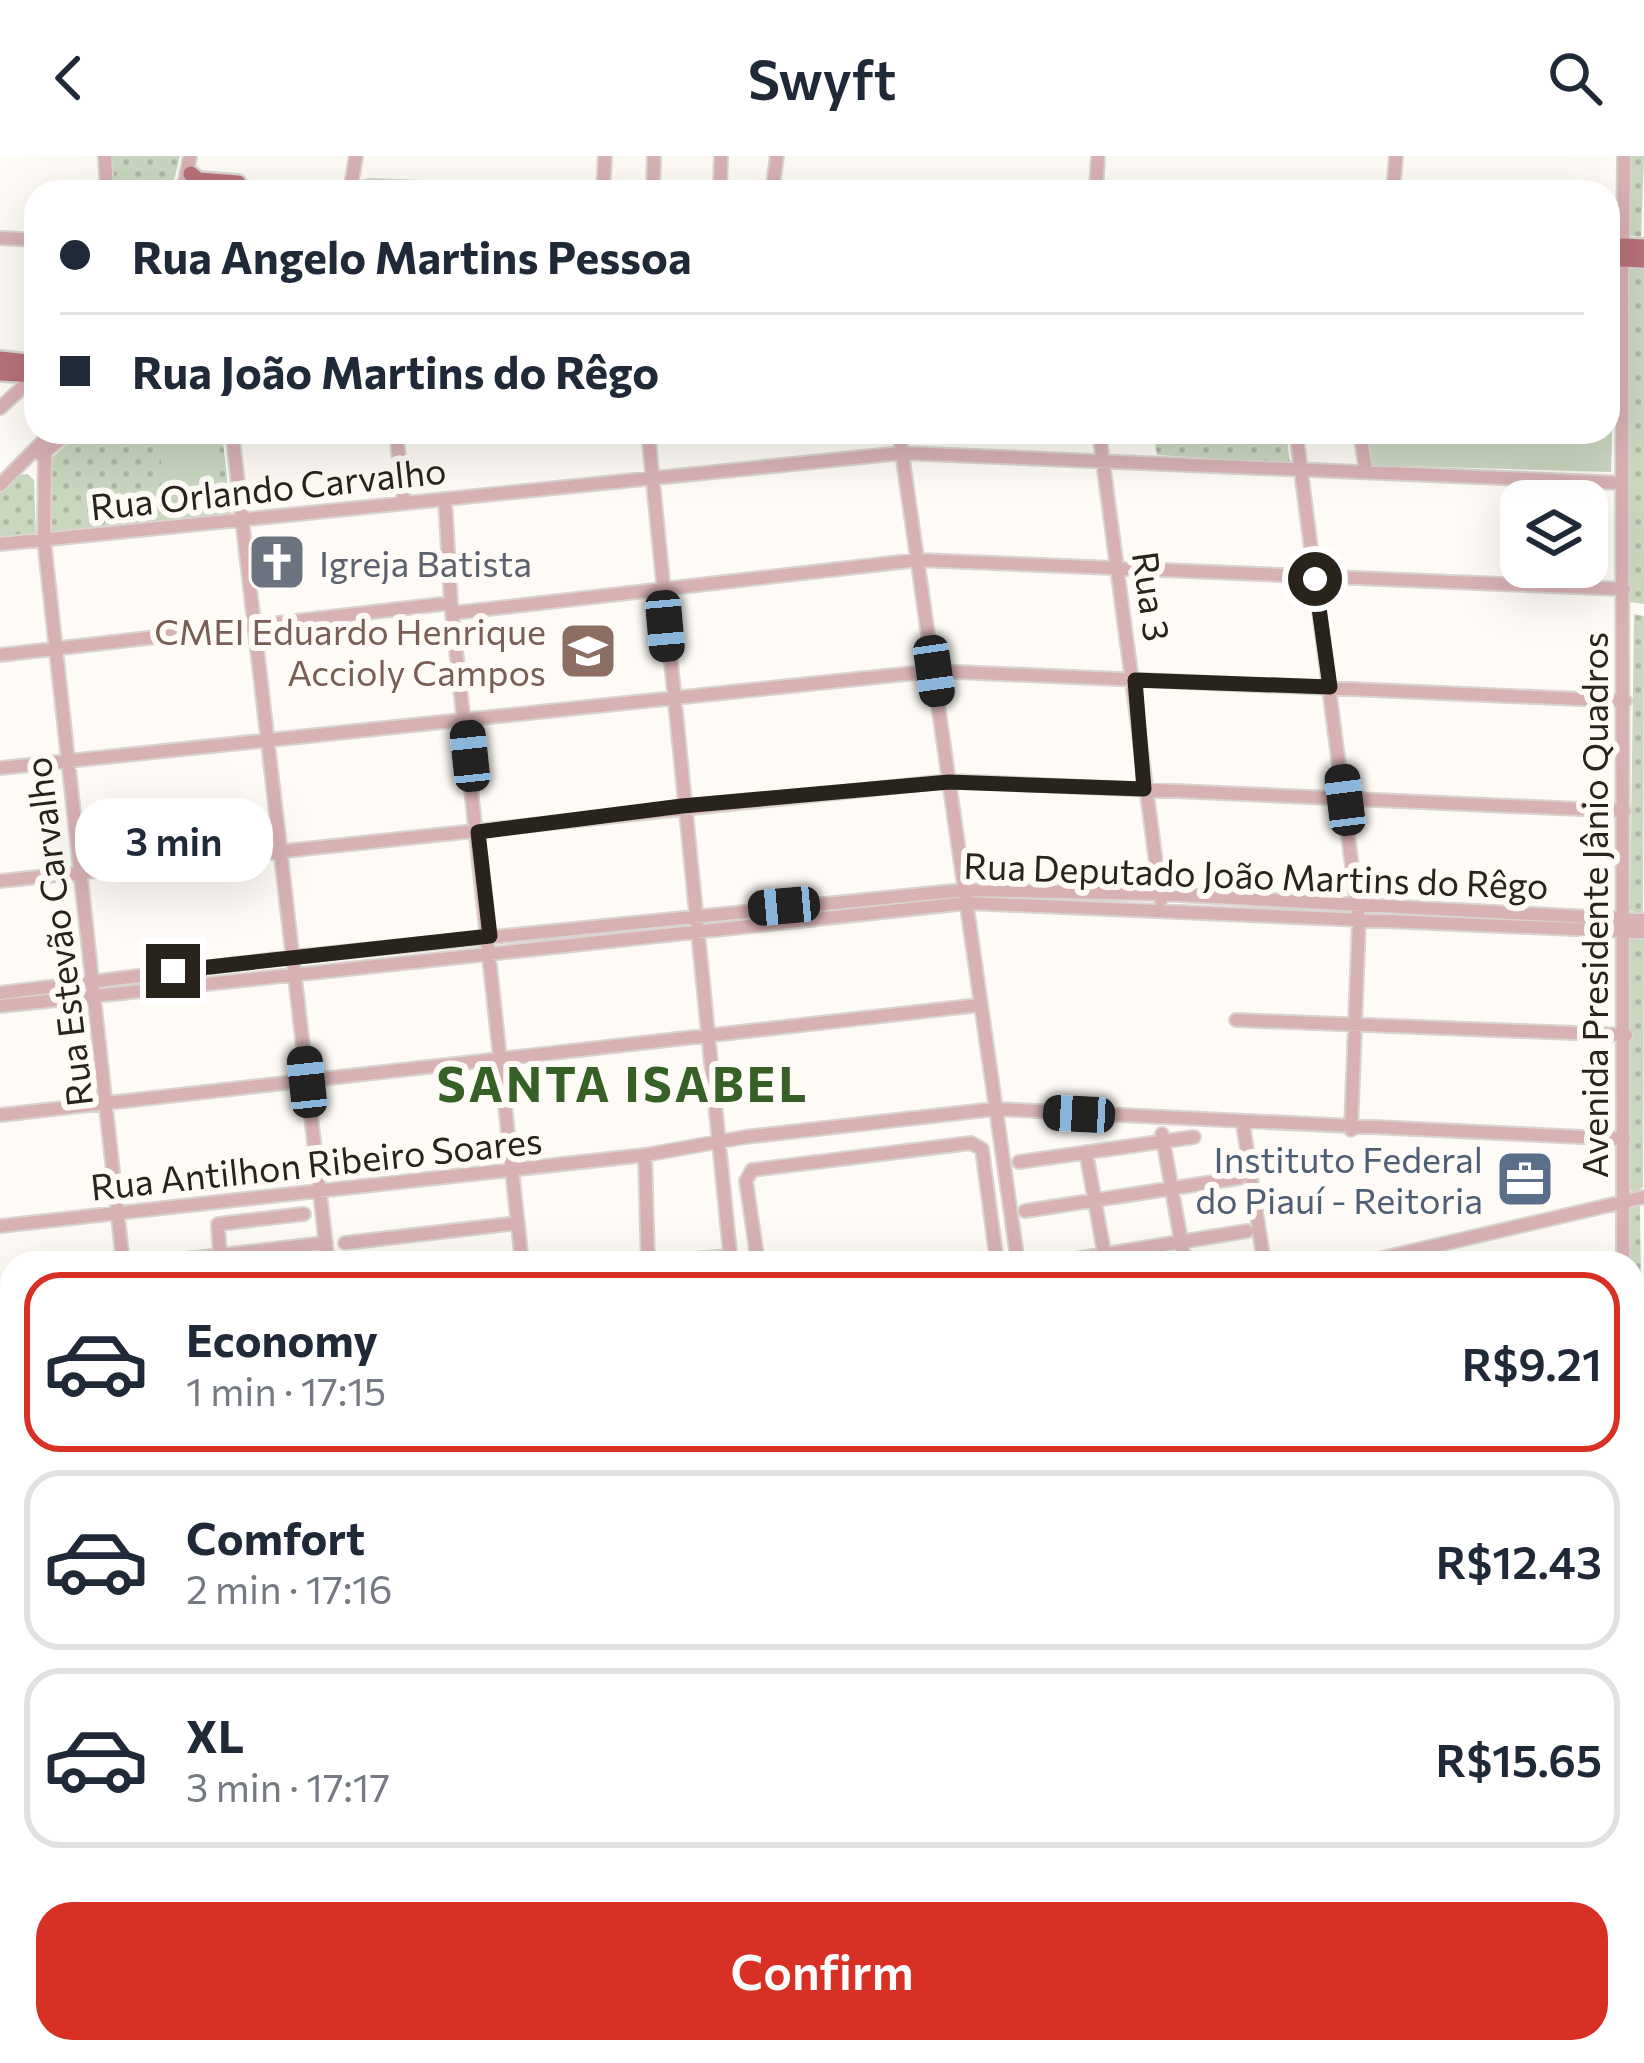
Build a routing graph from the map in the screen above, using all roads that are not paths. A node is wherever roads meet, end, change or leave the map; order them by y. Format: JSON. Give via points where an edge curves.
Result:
{"nodes":[{"id":1,"x":1624,"y":156,"type":"edge"},
{"id":2,"x":1620,"y":199,"type":"edge"},
{"id":3,"x":24,"y":386,"type":"edge"},
{"id":4,"x":0,"y":408,"type":"edge"},
{"id":5,"x":41,"y":444,"type":"edge"},
{"id":6,"x":55,"y":444,"type":"edge"},
{"id":7,"x":233,"y":444,"type":"edge"},
{"id":8,"x":397,"y":444,"type":"edge"},
{"id":9,"x":649,"y":444,"type":"edge"},
{"id":10,"x":901,"y":444,"type":"edge"},
{"id":11,"x":1100,"y":444,"type":"edge"},
{"id":12,"x":1297,"y":444,"type":"edge"},
{"id":13,"x":1362,"y":444,"type":"edge"},
{"id":14,"x":1618,"y":444,"type":"edge"},
{"id":15,"x":45,"y":452,"type":"junction"},
{"id":16,"x":902,"y":453,"type":"junction"},
{"id":17,"x":1101,"y":458,"type":"junction"},
{"id":18,"x":20,"y":467,"type":"junction"},
{"id":19,"x":1300,"y":468,"type":"junction"},
{"id":20,"x":1366,"y":471,"type":"junction"},
{"id":21,"x":652,"y":478,"type":"junction"},
{"id":22,"x":42,"y":480,"type":"junction"},
{"id":23,"x":1621,"y":483,"type":"junction"},
{"id":24,"x":0,"y":485,"type":"edge"},
{"id":25,"x":446,"y":499,"type":"junction"},
{"id":26,"x":404,"y":502,"type":"junction"},
{"id":27,"x":242,"y":518,"type":"junction"},
{"id":28,"x":44,"y":540,"type":"junction"},
{"id":29,"x":0,"y":544,"type":"edge"},
{"id":30,"x":918,"y":560,"type":"junction"},
{"id":31,"x":1119,"y":569,"type":"junction"},
{"id":32,"x":1315,"y":579,"type":"junction"},
{"id":33,"x":1624,"y":589,"type":"junction"},
{"id":34,"x":662,"y":591,"type":"junction"},
{"id":35,"x":452,"y":608,"type":"junction"},
{"id":36,"x":1641,"y":608,"type":"dead end"},
{"id":37,"x":1624,"y":610,"type":"junction"},
{"id":38,"x":253,"y":627,"type":"junction"},
{"id":39,"x":55,"y":649,"type":"junction"},
{"id":40,"x":0,"y":655,"type":"edge"},
{"id":41,"x":934,"y":671,"type":"junction"},
{"id":42,"x":1135,"y":680,"type":"junction"},
{"id":43,"x":1330,"y":687,"type":"junction"},
{"id":44,"x":672,"y":697,"type":"junction"},
{"id":45,"x":1624,"y":701,"type":"junction"},
{"id":46,"x":466,"y":718,"type":"junction"},
{"id":47,"x":268,"y":741,"type":"junction"},
{"id":48,"x":68,"y":761,"type":"junction"},
{"id":49,"x":0,"y":768,"type":"edge"},
{"id":50,"x":949,"y":782,"type":"junction"},
{"id":51,"x":1144,"y":789,"type":"junction"},
{"id":52,"x":1345,"y":800,"type":"junction"},
{"id":53,"x":682,"y":806,"type":"junction"},
{"id":54,"x":1624,"y":811,"type":"junction"},
{"id":55,"x":478,"y":832,"type":"junction"},
{"id":56,"x":281,"y":851,"type":"junction"},
{"id":57,"x":80,"y":872,"type":"junction"},
{"id":58,"x":0,"y":881,"type":"edge"},
{"id":59,"x":1160,"y":894,"type":"junction"},
{"id":60,"x":966,"y":897,"type":"junction"},
{"id":61,"x":1162,"y":911,"type":"junction"},
{"id":62,"x":693,"y":914,"type":"junction"},
{"id":63,"x":1358,"y":914,"type":"junction"},
{"id":64,"x":1644,"y":920,"type":"edge"},
{"id":65,"x":1625,"y":925,"type":"junction"},
{"id":66,"x":696,"y":930,"type":"junction"},
{"id":67,"x":1644,"y":932,"type":"edge"},
{"id":68,"x":491,"y":943,"type":"junction"},
{"id":69,"x":294,"y":964,"type":"junction"},
{"id":70,"x":92,"y":981,"type":"junction"},
{"id":71,"x":0,"y":993,"type":"edge"},
{"id":72,"x":95,"y":997,"type":"junction"},
{"id":73,"x":980,"y":1005,"type":"junction"},
{"id":74,"x":0,"y":1006,"type":"edge"},
{"id":75,"x":1236,"y":1020,"type":"dead end"},
{"id":76,"x":1357,"y":1026,"type":"junction"},
{"id":77,"x":1626,"y":1035,"type":"junction"},
{"id":78,"x":707,"y":1037,"type":"junction"},
{"id":79,"x":503,"y":1061,"type":"junction"},
{"id":80,"x":307,"y":1082,"type":"junction"},
{"id":81,"x":107,"y":1103,"type":"junction"},
{"id":82,"x":995,"y":1109,"type":"junction"},
{"id":83,"x":0,"y":1115,"type":"edge"},
{"id":84,"x":1163,"y":1119,"type":"junction"},
{"id":85,"x":871,"y":1123,"type":"junction"},
{"id":86,"x":1244,"y":1124,"type":"junction"},
{"id":87,"x":846,"y":1126,"type":"junction"},
{"id":88,"x":1351,"y":1130,"type":"junction"},
{"id":89,"x":1193,"y":1137,"type":"dead end"},
{"id":90,"x":1162,"y":1139,"type":"junction"},
{"id":91,"x":1624,"y":1139,"type":"junction"},
{"id":92,"x":718,"y":1145,"type":"junction"},
{"id":93,"x":1086,"y":1152,"type":"junction"},
{"id":94,"x":877,"y":1154,"type":"junction"},
{"id":95,"x":645,"y":1155,"type":"junction"},
{"id":96,"x":850,"y":1157,"type":"junction"},
{"id":97,"x":1019,"y":1162,"type":"dead end"},
{"id":98,"x":513,"y":1171,"type":"junction"},
{"id":99,"x":1239,"y":1178,"type":"dead end"},
{"id":100,"x":1171,"y":1188,"type":"junction"},
{"id":101,"x":321,"y":1190,"type":"junction"},
{"id":102,"x":1644,"y":1197,"type":"edge"},
{"id":103,"x":1095,"y":1200,"type":"junction"},
{"id":104,"x":1622,"y":1202,"type":"junction"},
{"id":105,"x":1025,"y":1211,"type":"dead end"},
{"id":106,"x":118,"y":1214,"type":"junction"},
{"id":107,"x":304,"y":1214,"type":"dead end"},
{"id":108,"x":518,"y":1222,"type":"junction"},
{"id":109,"x":0,"y":1226,"type":"edge"},
{"id":110,"x":1247,"y":1232,"type":"dead end"},
{"id":111,"x":1181,"y":1242,"type":"junction"},
{"id":112,"x":326,"y":1243,"type":"junction"},
{"id":113,"x":345,"y":1243,"type":"dead end"},
{"id":114,"x":1448,"y":1244,"type":"junction"},
{"id":115,"x":122,"y":1251,"type":"edge"},
{"id":116,"x":220,"y":1251,"type":"edge"},
{"id":117,"x":255,"y":1251,"type":"edge"},
{"id":118,"x":327,"y":1251,"type":"edge"},
{"id":119,"x":521,"y":1251,"type":"edge"},
{"id":120,"x":646,"y":1251,"type":"edge"},
{"id":121,"x":729,"y":1251,"type":"edge"},
{"id":122,"x":756,"y":1251,"type":"edge"},
{"id":123,"x":996,"y":1251,"type":"edge"},
{"id":124,"x":1016,"y":1251,"type":"edge"},
{"id":125,"x":1104,"y":1251,"type":"edge"},
{"id":126,"x":1141,"y":1251,"type":"edge"},
{"id":127,"x":1183,"y":1251,"type":"edge"},
{"id":128,"x":1262,"y":1251,"type":"edge"},
{"id":129,"x":1416,"y":1251,"type":"edge"},
{"id":130,"x":1449,"y":1251,"type":"edge"},
{"id":131,"x":1623,"y":1251,"type":"edge"}],
"edges":[{"from":1,"to":2,"type":"street","name":"Avenida Presidente Jânio Quadros"},
{"from":3,"to":4,"type":"street"},
{"from":5,"to":18,"type":"street"},
{"from":6,"to":15,"type":"street"},
{"from":7,"to":27,"type":"street"},
{"from":8,"to":26,"type":"street"},
{"from":9,"to":21,"type":"street"},
{"from":10,"to":16,"type":"street"},
{"from":11,"to":17,"type":"street","name":"Rua 3"},
{"from":12,"to":19,"type":"street"},
{"from":13,"to":20,"type":"street"},
{"from":14,"to":23,"type":"street","name":"Avenida Presidente Jânio Quadros"},
{"from":15,"to":18,"type":"street"},
{"from":15,"to":22,"type":"street","name":"Rua Estevão Carvalho"},
{"from":16,"to":17,"type":"street","name":"Rua Orlando Carvalho"},
{"from":16,"to":21,"type":"street","name":"Rua Orlando Carvalho"},
{"from":16,"to":30,"type":"street"},
{"from":17,"to":19,"type":"street","name":"Rua Orlando Carvalho"},
{"from":17,"to":31,"type":"street","name":"Rua 3"},
{"from":18,"to":22,"type":"street","via":[[38,470]]},
{"from":18,"to":24,"type":"street"},
{"from":19,"to":20,"type":"street","name":"Rua Orlando Carvalho"},
{"from":19,"to":32,"type":"street"},
{"from":20,"to":23,"type":"street","name":"Rua Orlando Carvalho"},
{"from":21,"to":25,"type":"street","name":"Rua Orlando Carvalho"},
{"from":21,"to":34,"type":"street"},
{"from":22,"to":28,"type":"street","name":"Rua Estevão Carvalho"},
{"from":23,"to":33,"type":"street","name":"Avenida Presidente Jânio Quadros"},
{"from":25,"to":26,"type":"street","name":"Rua Orlando Carvalho"},
{"from":25,"to":35,"type":"street"},
{"from":26,"to":27,"type":"street","name":"Rua Orlando Carvalho"},
{"from":27,"to":28,"type":"street","name":"Rua Orlando Carvalho"},
{"from":27,"to":38,"type":"street"},
{"from":28,"to":29,"type":"street","name":"Rua Orlando Carvalho"},
{"from":28,"to":39,"type":"street","name":"Rua Estevão Carvalho"},
{"from":30,"to":31,"type":"street"},
{"from":30,"to":34,"type":"street"},
{"from":30,"to":41,"type":"street"},
{"from":31,"to":32,"type":"street"},
{"from":31,"to":42,"type":"street","name":"Rua 3"},
{"from":32,"to":33,"type":"street"},
{"from":32,"to":43,"type":"street"},
{"from":33,"to":37,"type":"street","name":"Avenida Presidente Jânio Quadros"},
{"from":34,"to":35,"type":"street"},
{"from":34,"to":44,"type":"street"},
{"from":35,"to":38,"type":"street"},
{"from":35,"to":46,"type":"street"},
{"from":36,"to":37,"type":"street"},
{"from":37,"to":45,"type":"street","name":"Avenida Presidente Jânio Quadros"},
{"from":38,"to":39,"type":"street"},
{"from":38,"to":47,"type":"street"},
{"from":39,"to":40,"type":"street"},
{"from":39,"to":48,"type":"street","name":"Rua Estevão Carvalho"},
{"from":41,"to":42,"type":"street"},
{"from":41,"to":44,"type":"street"},
{"from":41,"to":50,"type":"street"},
{"from":42,"to":43,"type":"street"},
{"from":42,"to":51,"type":"street","name":"Rua 3"},
{"from":43,"to":45,"type":"street"},
{"from":43,"to":52,"type":"street"},
{"from":44,"to":46,"type":"street"},
{"from":44,"to":53,"type":"street"},
{"from":45,"to":54,"type":"street","name":"Avenida Presidente Jânio Quadros"},
{"from":46,"to":47,"type":"street"},
{"from":46,"to":55,"type":"street"},
{"from":47,"to":48,"type":"street"},
{"from":47,"to":56,"type":"street"},
{"from":48,"to":49,"type":"street"},
{"from":48,"to":57,"type":"street","name":"Rua Estevão Carvalho"},
{"from":50,"to":51,"type":"street"},
{"from":50,"to":53,"type":"street"},
{"from":50,"to":60,"type":"street"},
{"from":51,"to":52,"type":"street"},
{"from":51,"to":59,"type":"street","name":"Rua 3"},
{"from":52,"to":54,"type":"street"},
{"from":52,"to":63,"type":"street"},
{"from":53,"to":55,"type":"street"},
{"from":53,"to":62,"type":"street"},
{"from":54,"to":65,"type":"street","name":"Avenida Presidente Jânio Quadros"},
{"from":55,"to":56,"type":"street"},
{"from":55,"to":68,"type":"street"},
{"from":56,"to":57,"type":"street"},
{"from":56,"to":69,"type":"street"},
{"from":57,"to":58,"type":"street"},
{"from":57,"to":70,"type":"street","name":"Rua Estevão Carvalho"},
{"from":59,"to":60,"type":"street","name":"Rua Deputado João Martins do Rêgo"},
{"from":59,"to":61,"type":"street","name":"Rua 3"},
{"from":59,"to":63,"type":"street","name":"Rua Deputado João Martins do Rêgo"},
{"from":60,"to":61,"type":"street","name":"Rua Deputado João Martins do Rêgo"},
{"from":60,"to":62,"type":"street","name":"Rua Deputado João Martins do Rêgo"},
{"from":60,"to":66,"type":"street","name":"Rua Deputado João Martins do Rêgo"},
{"from":60,"to":73,"type":"street"},
{"from":61,"to":63,"type":"street","name":"Rua Deputado João Martins do Rêgo"},
{"from":62,"to":66,"type":"street"},
{"from":62,"to":68,"type":"street","name":"Rua Deputado João Martins do Rêgo"},
{"from":63,"to":65,"type":"street","name":"Rua Deputado João Martins do Rêgo"},
{"from":63,"to":76,"type":"street"},
{"from":64,"to":65,"type":"street","name":"Rua Deputado João Martins do Rêgo"},
{"from":65,"to":67,"type":"street","name":"Rua Deputado João Martins do Rêgo"},
{"from":65,"to":77,"type":"street","name":"Avenida Presidente Jânio Quadros"},
{"from":66,"to":68,"type":"street","name":"Rua Deputado João Martins do Rêgo"},
{"from":66,"to":78,"type":"street"},
{"from":68,"to":69,"type":"street","name":"Rua Deputado João Martins do Rêgo"},
{"from":68,"to":79,"type":"street"},
{"from":69,"to":70,"type":"street"},
{"from":69,"to":72,"type":"street"},
{"from":69,"to":80,"type":"street"},
{"from":70,"to":71,"type":"street"},
{"from":70,"to":72,"type":"street","name":"Rua Estevão Carvalho"},
{"from":72,"to":74,"type":"street"},
{"from":72,"to":81,"type":"street","name":"Rua Estevão Carvalho"},
{"from":73,"to":78,"type":"street"},
{"from":73,"to":82,"type":"street"},
{"from":75,"to":76,"type":"street"},
{"from":76,"to":77,"type":"street"},
{"from":76,"to":88,"type":"street"},
{"from":77,"to":91,"type":"street","name":"Avenida Presidente Jânio Quadros"},
{"from":78,"to":79,"type":"street"},
{"from":78,"to":92,"type":"street"},
{"from":79,"to":80,"type":"street"},
{"from":79,"to":98,"type":"street"},
{"from":80,"to":81,"type":"street"},
{"from":80,"to":101,"type":"street"},
{"from":81,"to":83,"type":"street"},
{"from":81,"to":106,"type":"street","name":"Rua Estevão Carvalho"},
{"from":82,"to":84,"type":"street","name":"Rua Antilhon Ribeiro Soares"},
{"from":82,"to":85,"type":"street","name":"Rua Antilhon Ribeiro Soares"},
{"from":82,"to":124,"type":"street"},
{"from":84,"to":86,"type":"street","name":"Rua Antilhon Ribeiro Soares"},
{"from":84,"to":90,"type":"street"},
{"from":85,"to":87,"type":"street","name":"Rua Antilhon Ribeiro Soares"},
{"from":85,"to":94,"type":"street"},
{"from":86,"to":88,"type":"street","name":"Rua Antilhon Ribeiro Soares"},
{"from":86,"to":128,"type":"street"},
{"from":87,"to":92,"type":"street","name":"Rua Antilhon Ribeiro Soares"},
{"from":87,"to":96,"type":"street"},
{"from":88,"to":91,"type":"street","name":"Rua Antilhon Ribeiro Soares"},
{"from":89,"to":90,"type":"street"},
{"from":90,"to":93,"type":"street"},
{"from":90,"to":100,"type":"street"},
{"from":91,"to":104,"type":"street","name":"Avenida Presidente Jânio Quadros"},
{"from":92,"to":95,"type":"street","name":"Rua Antilhon Ribeiro Soares"},
{"from":92,"to":121,"type":"street"},
{"from":93,"to":97,"type":"street"},
{"from":93,"to":103,"type":"street"},
{"from":94,"to":96,"type":"street"},
{"from":94,"to":123,"type":"street","via":[[979,1144]]},
{"from":95,"to":98,"type":"street","name":"Rua Antilhon Ribeiro Soares"},
{"from":95,"to":120,"type":"street"},
{"from":96,"to":122,"type":"street","via":[[752,1170],[746,1181]]},
{"from":98,"to":101,"type":"street","name":"Rua Antilhon Ribeiro Soares"},
{"from":98,"to":108,"type":"street"},
{"from":99,"to":100,"type":"street"},
{"from":100,"to":103,"type":"street"},
{"from":100,"to":111,"type":"street"},
{"from":101,"to":106,"type":"street","name":"Rua Antilhon Ribeiro Soares"},
{"from":101,"to":112,"type":"street"},
{"from":102,"to":104,"type":"street"},
{"from":103,"to":105,"type":"street"},
{"from":103,"to":125,"type":"street"},
{"from":104,"to":114,"type":"street"},
{"from":104,"to":131,"type":"street","name":"Avenida Presidente Jânio Quadros"},
{"from":106,"to":109,"type":"street","name":"Rua Antilhon Ribeiro Soares"},
{"from":106,"to":115,"type":"street","name":"Rua Estevão Carvalho"},
{"from":107,"to":116,"type":"street","via":[[218,1225]]},
{"from":108,"to":113,"type":"street"},
{"from":108,"to":119,"type":"street"},
{"from":110,"to":111,"type":"street"},
{"from":111,"to":126,"type":"street"},
{"from":111,"to":127,"type":"street"},
{"from":112,"to":117,"type":"street"},
{"from":112,"to":118,"type":"street"},
{"from":114,"to":129,"type":"street"},
{"from":114,"to":130,"type":"street"}]}
